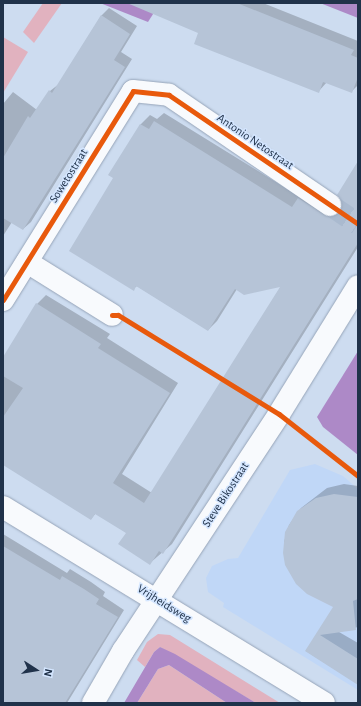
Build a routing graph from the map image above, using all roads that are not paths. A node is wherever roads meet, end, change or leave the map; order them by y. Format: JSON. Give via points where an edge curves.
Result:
{"nodes":[{"id":1,"x":169,"y":95,"type":"joint"},
{"id":2,"x":330,"y":206,"type":"tunnel mouth"},
{"id":3,"x":27,"y":262,"type":"junction"},
{"id":4,"x":358,"y":286,"type":"edge"},
{"id":5,"x":3,"y":300,"type":"edge"},
{"id":6,"x":112,"y":315,"type":"dead end"},
{"id":7,"x":3,"y":507,"type":"edge"},
{"id":8,"x":158,"y":600,"type":"junction"},
{"id":9,"x":93,"y":703,"type":"edge"},
{"id":10,"x":324,"y":703,"type":"edge"}],
"edges":[{"from":1,"to":2,"type":"street","name":"Antonio Netostraat"},
{"from":1,"to":3,"type":"street","name":"Sowetostraat","via":[[134,91]]},
{"from":3,"to":5,"type":"street","name":"Sowetostraat"},
{"from":3,"to":6,"type":"street"},
{"from":4,"to":8,"type":"street","name":"Steve Bikostraat","via":[[279,414]]},
{"from":7,"to":8,"type":"street","name":"Vrijheidsweg"},
{"from":8,"to":9,"type":"street","name":"Steve Bikostraat","via":[[123,651]]},
{"from":8,"to":10,"type":"street","name":"Vrijheidsweg"}]}
